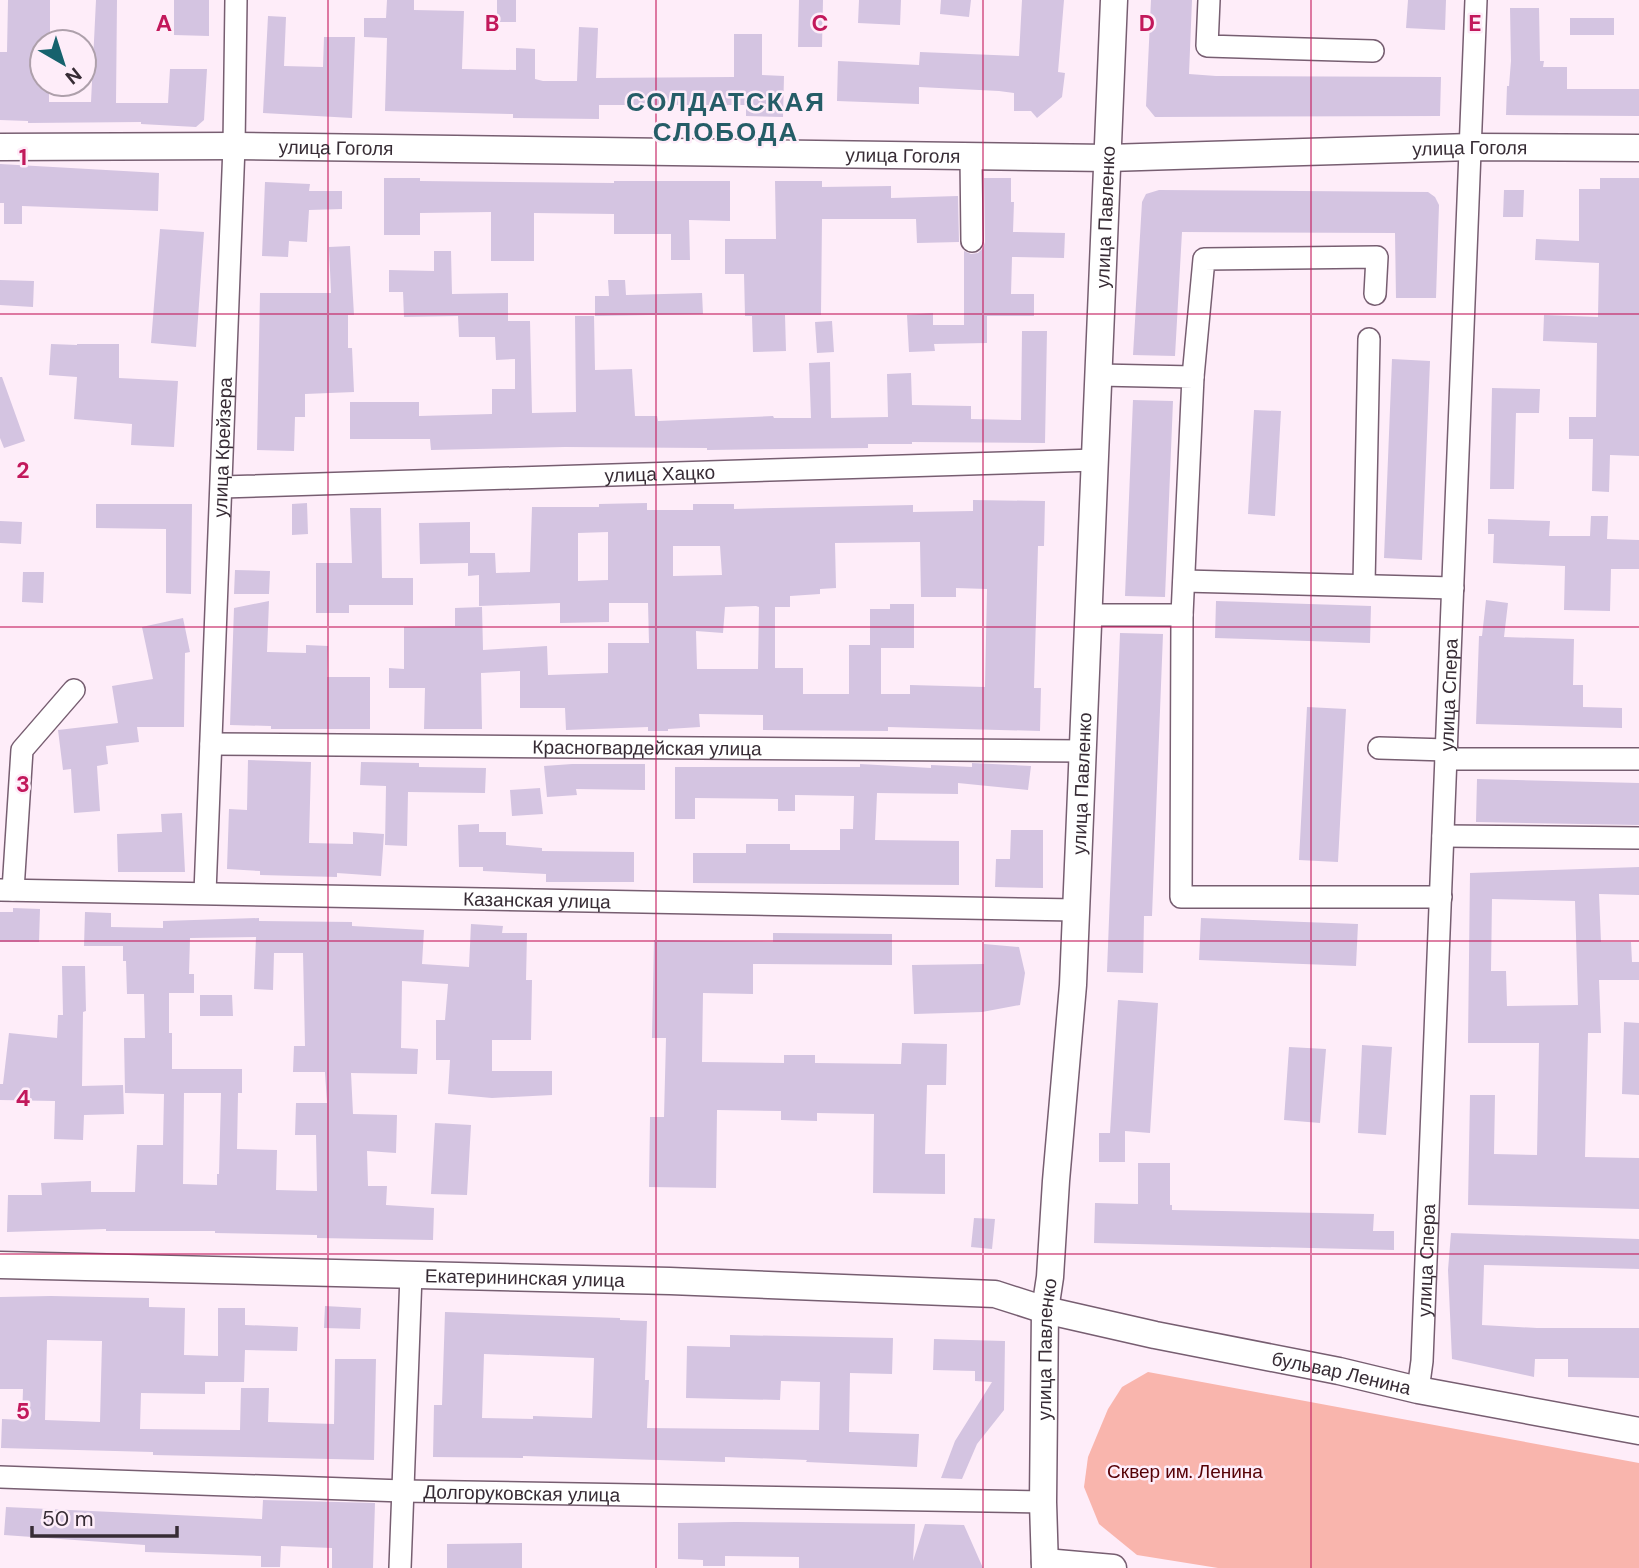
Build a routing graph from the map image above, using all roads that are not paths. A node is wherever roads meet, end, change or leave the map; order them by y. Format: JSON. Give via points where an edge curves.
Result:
{"nodes":[{"id":1,"x":236,"y":0,"type":"edge"},
{"id":2,"x":1114,"y":0,"type":"edge"},
{"id":3,"x":1209,"y":0,"type":"edge"},
{"id":4,"x":1476,"y":0,"type":"edge"},
{"id":5,"x":1373,"y":51,"type":"dead end"},
{"id":6,"x":234,"y":146,"type":"junction"},
{"id":7,"x":0,"y":147,"type":"edge"},
{"id":8,"x":1471,"y":147,"type":"junction"},
{"id":9,"x":1639,"y":148,"type":"edge"},
{"id":10,"x":971,"y":156,"type":"junction"},
{"id":11,"x":1108,"y":158,"type":"junction"},
{"id":12,"x":972,"y":241,"type":"dead end"},
{"id":13,"x":1375,"y":294,"type":"dead end"},
{"id":14,"x":1370,"y":339,"type":"dead end"},
{"id":15,"x":1099,"y":375,"type":"junction"},
{"id":16,"x":1193,"y":377,"type":"junction"},
{"id":17,"x":1095,"y":460,"type":"junction"},
{"id":18,"x":222,"y":487,"type":"junction"},
{"id":19,"x":1184,"y":581,"type":"junction"},
{"id":20,"x":1364,"y":584,"type":"junction"},
{"id":21,"x":1453,"y":588,"type":"junction"},
{"id":22,"x":1089,"y":615,"type":"junction"},
{"id":23,"x":1182,"y":615,"type":"junction"},
{"id":24,"x":74,"y":690,"type":"dead end"},
{"id":25,"x":211,"y":744,"type":"junction"},
{"id":26,"x":1379,"y":748,"type":"dead end"},
{"id":27,"x":1083,"y":751,"type":"junction"},
{"id":28,"x":1446,"y":755,"type":"junction"},
{"id":29,"x":1639,"y":760,"type":"edge"},
{"id":30,"x":1443,"y":836,"type":"junction"},
{"id":31,"x":1639,"y":838,"type":"edge"},
{"id":32,"x":7,"y":890,"type":"edge"},
{"id":33,"x":205,"y":893,"type":"junction"},
{"id":34,"x":1441,"y":897,"type":"junction"},
{"id":35,"x":1076,"y":910,"type":"junction"},
{"id":36,"x":0,"y":1265,"type":"edge"},
{"id":37,"x":411,"y":1275,"type":"junction"},
{"id":38,"x":1045,"y":1310,"type":"junction"},
{"id":39,"x":1418,"y":1390,"type":"junction"},
{"id":40,"x":1639,"y":1431,"type":"edge"},
{"id":41,"x":0,"y":1477,"type":"edge"},
{"id":42,"x":403,"y":1491,"type":"junction"},
{"id":43,"x":1043,"y":1502,"type":"junction"},
{"id":44,"x":1045,"y":1565,"type":"edge"},
{"id":45,"x":400,"y":1568,"type":"edge"},
{"id":46,"x":1113,"y":1568,"type":"edge"}],
"edges":[{"from":1,"to":6,"type":"street","name":"улица Крейзера"},
{"from":2,"to":11,"type":"main road","name":"улица Павленко"},
{"from":3,"to":5,"type":"street","via":[[1207,46]]},
{"from":4,"to":8,"type":"street","name":"улица Спера"},
{"from":6,"to":7,"type":"main road","name":"улица Гоголя"},
{"from":6,"to":10,"type":"main road","name":"улица Гоголя"},
{"from":6,"to":18,"type":"street","name":"улица Крейзера"},
{"from":8,"to":9,"type":"main road","name":"улица Гоголя"},
{"from":8,"to":11,"type":"main road","name":"улица Гоголя"},
{"from":8,"to":21,"type":"street","name":"улица Спера"},
{"from":10,"to":11,"type":"main road","name":"улица Гоголя"},
{"from":10,"to":12,"type":"street"},
{"from":11,"to":15,"type":"main road","name":"улица Павленко"},
{"from":13,"to":16,"type":"street","via":[[1377,257],[1204,259]]},
{"from":14,"to":20,"type":"street"},
{"from":15,"to":16,"type":"street"},
{"from":15,"to":17,"type":"main road","name":"улица Павленко"},
{"from":16,"to":19,"type":"street"},
{"from":17,"to":18,"type":"street","name":"улица Хацко"},
{"from":17,"to":22,"type":"main road","name":"улица Павленко"},
{"from":18,"to":25,"type":"street","name":"улица Крейзера"},
{"from":19,"to":20,"type":"street"},
{"from":19,"to":23,"type":"street"},
{"from":20,"to":21,"type":"street"},
{"from":21,"to":28,"type":"street","name":"улица Спера"},
{"from":22,"to":23,"type":"street"},
{"from":22,"to":27,"type":"main road","name":"улица Павленко"},
{"from":23,"to":34,"type":"street","via":[[1181,897]]},
{"from":24,"to":32,"type":"street","via":[[22,750]]},
{"from":25,"to":27,"type":"street","name":"Красногвардейская улица"},
{"from":25,"to":33,"type":"street","name":"улица Крейзера"},
{"from":26,"to":28,"type":"street"},
{"from":27,"to":35,"type":"main road","name":"улица Павленко"},
{"from":28,"to":29,"type":"street"},
{"from":28,"to":30,"type":"street","name":"улица Спера"},
{"from":30,"to":31,"type":"street"},
{"from":30,"to":34,"type":"street","name":"улица Спера"},
{"from":32,"to":33,"type":"street","name":"Казанская улица"},
{"from":33,"to":35,"type":"street","name":"Казанская улица"},
{"from":34,"to":39,"type":"street","name":"улица Спера"},
{"from":35,"to":38,"type":"main road","name":"улица Павленко"},
{"from":36,"to":37,"type":"main road","name":"Екатерининская улица"},
{"from":37,"to":38,"type":"main road","name":"Екатерининская улица","via":[[995,1294]]},
{"from":37,"to":42,"type":"street"},
{"from":38,"to":39,"type":"main road","name":"бульвар Ленина"},
{"from":38,"to":43,"type":"main road","name":"улица Павленко"},
{"from":39,"to":40,"type":"main road","name":"бульвар Ленина"},
{"from":41,"to":42,"type":"street","name":"Долгоруковская улица"},
{"from":42,"to":43,"type":"street","name":"Долгоруковская улица"},
{"from":42,"to":45,"type":"street"},
{"from":43,"to":44,"type":"main road","name":"улица Павленко"},
{"from":44,"to":46,"type":"main road"}]}
